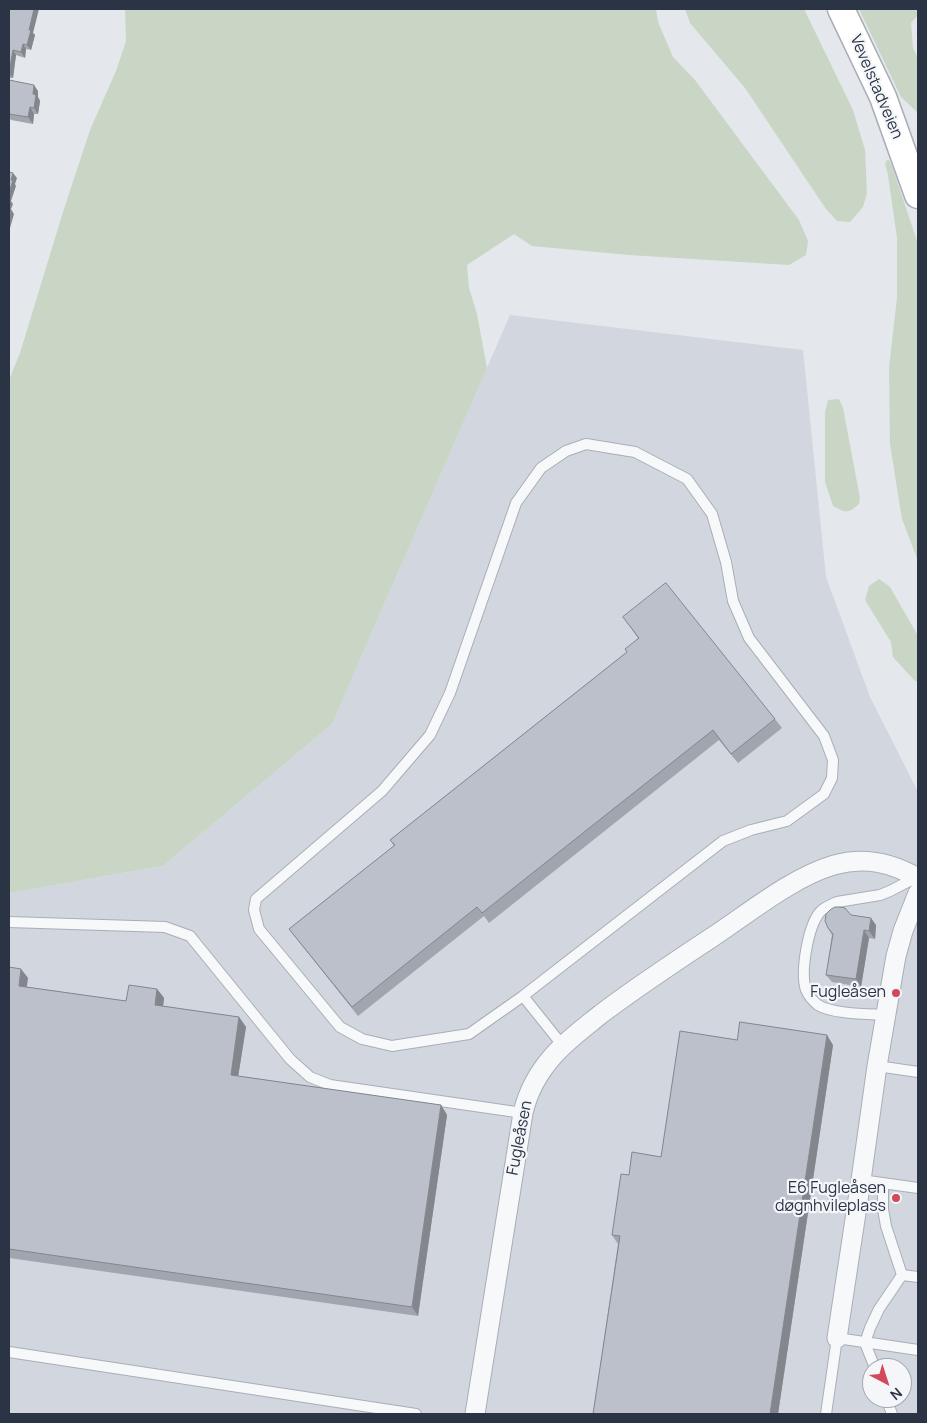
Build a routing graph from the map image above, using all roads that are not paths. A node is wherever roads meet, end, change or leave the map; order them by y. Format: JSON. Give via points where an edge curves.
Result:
{"nodes":[{"id":1,"x":841,"y":9,"type":"edge"},
{"id":2,"x":918,"y":195,"type":"edge"},
{"id":3,"x":918,"y":883,"type":"edge"},
{"id":4,"x":9,"y":922,"type":"edge"},
{"id":5,"x":523,"y":996,"type":"junction"},
{"id":6,"x":886,"y":1015,"type":"junction"},
{"id":7,"x":563,"y":1046,"type":"junction"},
{"id":8,"x":877,"y":1066,"type":"junction"},
{"id":9,"x":918,"y":1072,"type":"edge"},
{"id":10,"x":523,"y":1113,"type":"junction"},
{"id":11,"x":861,"y":1180,"type":"junction"},
{"id":12,"x":883,"y":1184,"type":"junction"},
{"id":13,"x":918,"y":1188,"type":"edge"},
{"id":14,"x":902,"y":1274,"type":"junction"},
{"id":15,"x":918,"y":1277,"type":"edge"},
{"id":16,"x":837,"y":1338,"type":"junction"},
{"id":17,"x":865,"y":1343,"type":"junction"},
{"id":18,"x":918,"y":1350,"type":"edge"},
{"id":19,"x":9,"y":1352,"type":"edge"},
{"id":20,"x":871,"y":1358,"type":"edge"},
{"id":21,"x":416,"y":1414,"type":"edge"},
{"id":22,"x":475,"y":1414,"type":"edge"},
{"id":23,"x":826,"y":1414,"type":"edge"}],
"edges":[{"from":1,"to":2,"type":"main road","name":"Vevelstadveien","via":[[883,97]]},
{"from":3,"to":6,"type":"street","via":[[896,956]]},
{"from":3,"to":6,"type":"lane","via":[[880,895],[836,902],[819,913],[809,937],[803,972],[806,991],[812,1000],[830,1010]]},
{"from":3,"to":7,"type":"street","name":"Fugleåsen","via":[[892,865],[875,861],[835,864],[814,872],[645,982]]},
{"from":4,"to":10,"type":"lane","via":[[165,927],[190,936],[290,1059],[310,1077],[330,1086]]},
{"from":5,"to":5,"type":"lane","via":[[723,841],[787,821],[824,794],[832,778],[832,760],[824,736],[749,638],[733,601],[712,514],[687,479],[635,452],[586,444],[566,451],[541,468],[516,503],[450,693],[430,735],[382,791],[256,899],[254,910],[260,929],[340,1027],[362,1039],[392,1046],[469,1034]]},
{"from":5,"to":7,"type":"lane"},
{"from":6,"to":8,"type":"street"},
{"from":7,"to":10,"type":"street","name":"Fugleåsen","via":[[537,1078]]},
{"from":8,"to":9,"type":"lane"},
{"from":8,"to":11,"type":"street"},
{"from":10,"to":22,"type":"street","name":"Fugleåsen"},
{"from":11,"to":12,"type":"lane"},
{"from":11,"to":16,"type":"street"},
{"from":12,"to":13,"type":"lane"},
{"from":12,"to":14,"type":"lane","via":[[886,1226]]},
{"from":14,"to":15,"type":"lane"},
{"from":14,"to":17,"type":"lane","via":[[879,1309]]},
{"from":16,"to":17,"type":"lane"},
{"from":16,"to":23,"type":"lane"},
{"from":17,"to":18,"type":"lane"},
{"from":17,"to":20,"type":"lane"},
{"from":19,"to":21,"type":"lane"}]}
